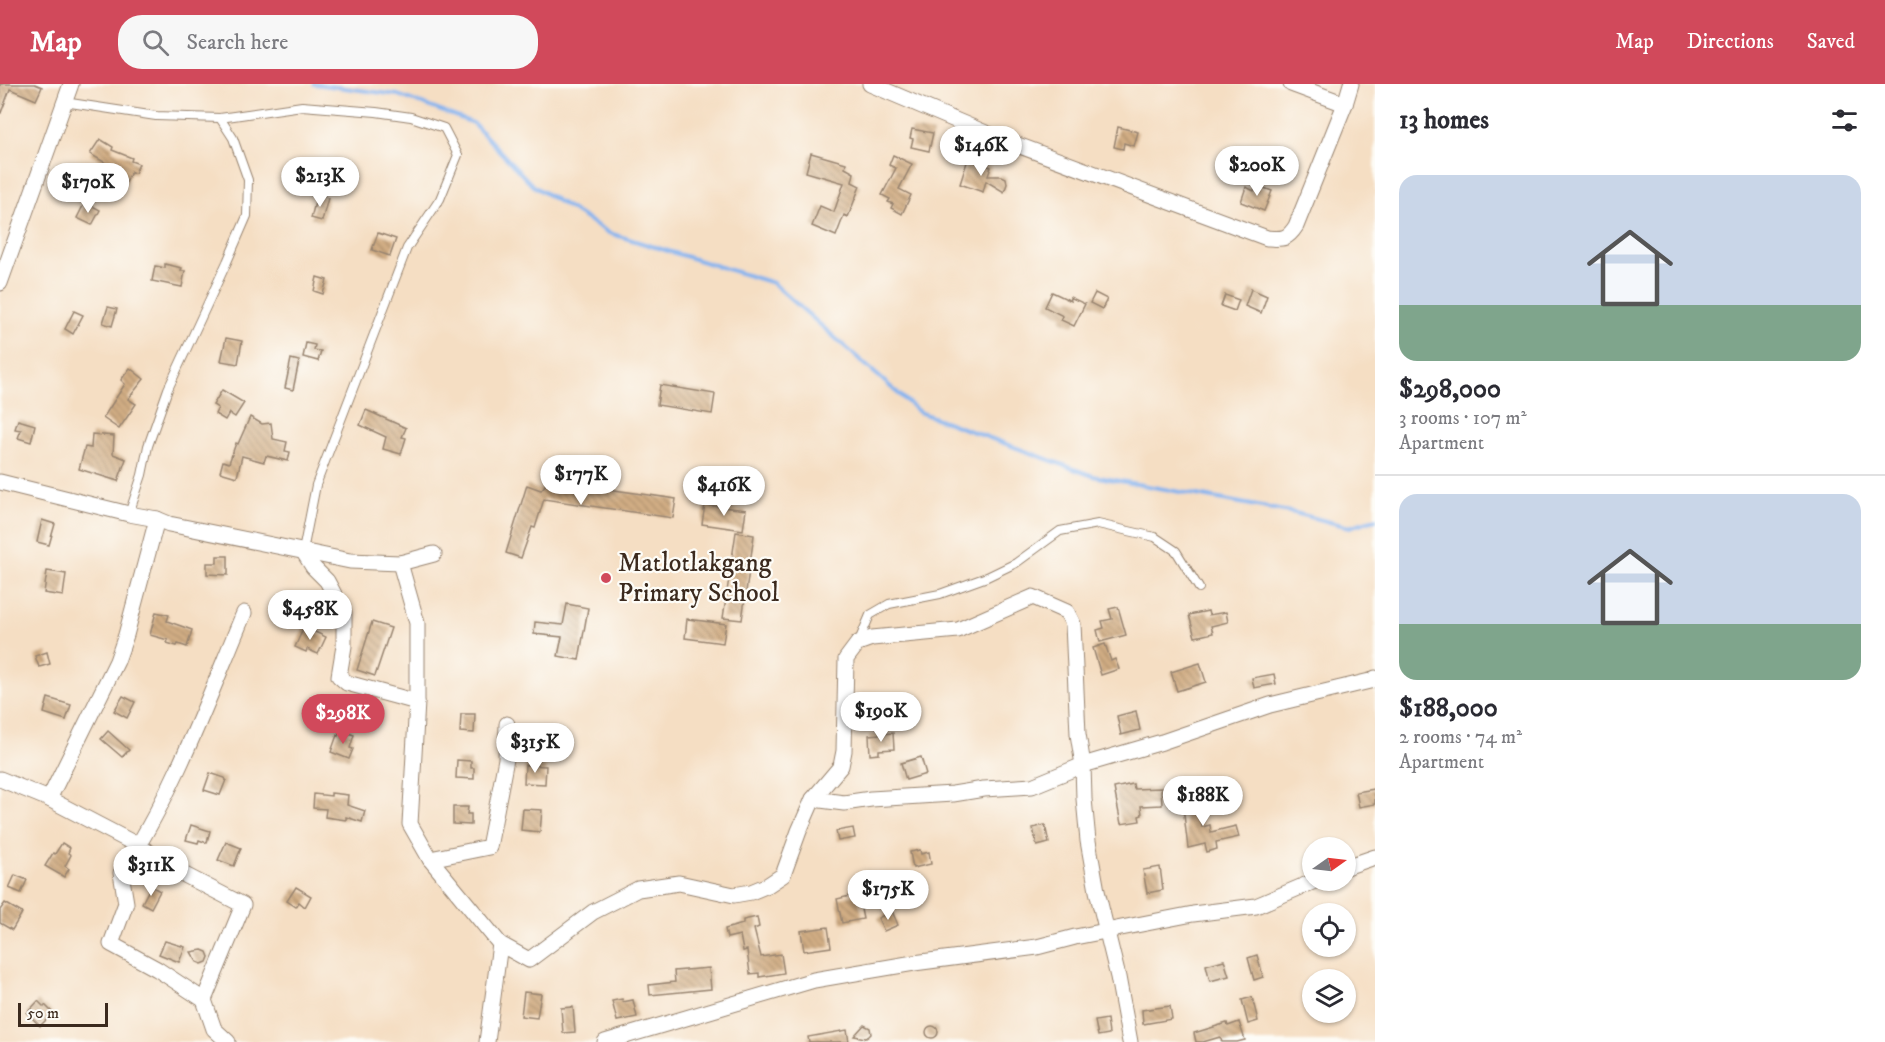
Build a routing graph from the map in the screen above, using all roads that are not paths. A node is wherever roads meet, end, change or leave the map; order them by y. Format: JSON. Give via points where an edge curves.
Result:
{"nodes":[{"id":1,"x":71,"y":84,"type":"edge"},
{"id":2,"x":870,"y":84,"type":"edge"},
{"id":3,"x":1291,"y":84,"type":"edge"},
{"id":4,"x":1351,"y":84,"type":"edge"},
{"id":5,"x":64,"y":102,"type":"junction"},
{"id":6,"x":1345,"y":104,"type":"junction"},
{"id":7,"x":220,"y":118,"type":"junction"},
{"id":8,"x":0,"y":283,"type":"edge"},
{"id":9,"x":0,"y":482,"type":"edge"},
{"id":10,"x":129,"y":514,"type":"junction"},
{"id":11,"x":157,"y":519,"type":"junction"},
{"id":12,"x":303,"y":551,"type":"junction"},
{"id":13,"x":434,"y":554,"type":"dead end"},
{"id":14,"x":400,"y":563,"type":"junction"},
{"id":15,"x":1199,"y":588,"type":"dead end"},
{"id":16,"x":244,"y":613,"type":"dead end"},
{"id":17,"x":858,"y":643,"type":"junction"},
{"id":18,"x":1375,"y":678,"type":"edge"},
{"id":19,"x":417,"y":702,"type":"junction"},
{"id":20,"x":507,"y":724,"type":"dead end"},
{"id":21,"x":1083,"y":765,"type":"junction"},
{"id":22,"x":0,"y":779,"type":"edge"},
{"id":23,"x":49,"y":799,"type":"junction"},
{"id":24,"x":813,"y":800,"type":"junction"},
{"id":25,"x":139,"y":846,"type":"junction"},
{"id":26,"x":1375,"y":857,"type":"edge"},
{"id":27,"x":430,"y":859,"type":"junction"},
{"id":28,"x":1356,"y":864,"type":"edge"},
{"id":29,"x":1302,"y":886,"type":"edge"},
{"id":30,"x":1107,"y":932,"type":"junction"},
{"id":31,"x":500,"y":944,"type":"junction"},
{"id":32,"x":204,"y":1000,"type":"junction"},
{"id":33,"x":228,"y":1042,"type":"edge"},
{"id":34,"x":487,"y":1042,"type":"edge"},
{"id":35,"x":605,"y":1042,"type":"edge"},
{"id":36,"x":1130,"y":1042,"type":"edge"}],
"edges":[{"from":1,"to":5,"type":"street"},
{"from":2,"to":6,"type":"street","via":[[988,134],[1281,239],[1296,226]]},
{"from":3,"to":6,"type":"street"},
{"from":4,"to":6,"type":"street"},
{"from":5,"to":7,"type":"lane","via":[[156,116]]},
{"from":5,"to":8,"type":"street"},
{"from":7,"to":10,"type":"lane","via":[[233,138],[248,180],[247,216],[168,389]]},
{"from":7,"to":12,"type":"lane","via":[[302,106],[411,117],[444,128],[458,155],[440,199],[407,248],[316,485]]},
{"from":9,"to":10,"type":"street"},
{"from":10,"to":11,"type":"street"},
{"from":11,"to":12,"type":"street"},
{"from":11,"to":23,"type":"street","via":[[117,661]]},
{"from":12,"to":14,"type":"street","via":[[350,561]]},
{"from":12,"to":19,"type":"street","via":[[344,612],[339,675],[346,683]]},
{"from":13,"to":14,"type":"street"},
{"from":14,"to":19,"type":"street","via":[[417,623]]},
{"from":15,"to":17,"type":"lane","via":[[1176,551],[1155,537],[1098,524],[1060,531],[1016,563],[987,577],[940,594],[889,604],[870,615]]},
{"from":16,"to":25,"type":"street","via":[[182,761]]},
{"from":17,"to":21,"type":"street","via":[[872,638],[958,630],[1033,597],[1067,612],[1073,624]]},
{"from":17,"to":24,"type":"street","via":[[846,659],[841,766]]},
{"from":18,"to":21,"type":"street","via":[[1270,705]]},
{"from":19,"to":27,"type":"street","via":[[410,824]]},
{"from":20,"to":27,"type":"street","via":[[506,759],[489,847]]},
{"from":21,"to":24,"type":"street","via":[[1032,786],[844,803]]},
{"from":21,"to":30,"type":"street","via":[[1088,842]]},
{"from":22,"to":23,"type":"street"},
{"from":23,"to":25,"type":"street"},
{"from":24,"to":31,"type":"street","via":[[783,875],[768,885],[734,895],[679,883],[638,889],[593,912],[529,960]]},
{"from":25,"to":32,"type":"street","via":[[121,873],[126,903],[111,944]]},
{"from":25,"to":32,"type":"street","via":[[243,905]]},
{"from":26,"to":28,"type":"street"},
{"from":27,"to":31,"type":"street"},
{"from":29,"to":30,"type":"street","via":[[1256,906]]},
{"from":30,"to":35,"type":"street","via":[[1037,947],[814,980]]},
{"from":30,"to":36,"type":"street"},
{"from":31,"to":34,"type":"street"},
{"from":32,"to":33,"type":"street","via":[[214,1029]]}]}
